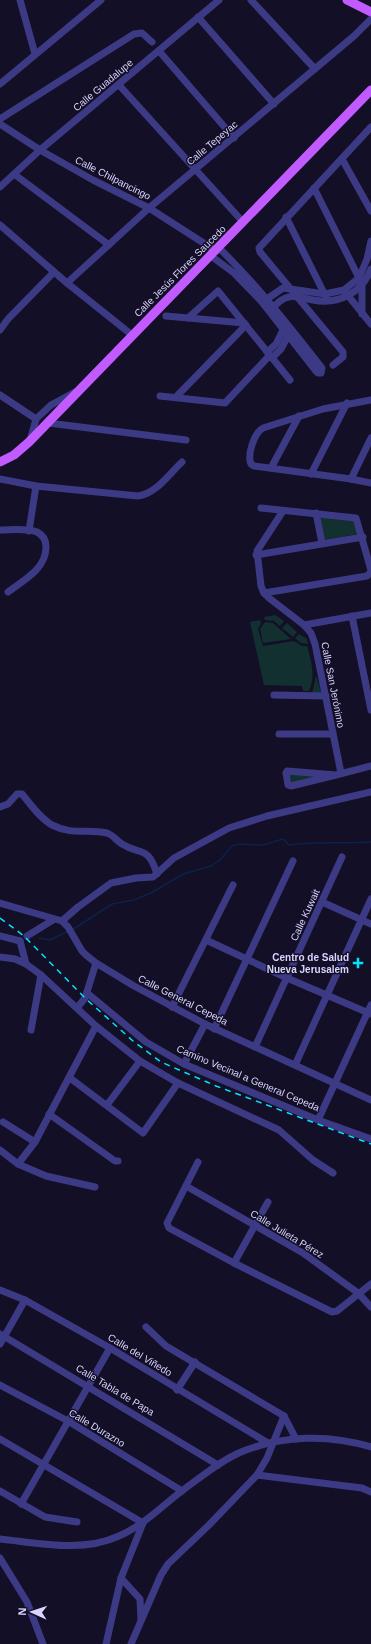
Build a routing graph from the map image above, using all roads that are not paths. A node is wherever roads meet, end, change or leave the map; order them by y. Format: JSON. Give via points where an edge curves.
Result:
{"nodes":[{"id":1,"x":20,"y":0,"type":"edge"},
{"id":2,"x":101,"y":0,"type":"edge"},
{"id":3,"x":219,"y":0,"type":"edge"},
{"id":4,"x":251,"y":0,"type":"edge"},
{"id":5,"x":347,"y":0,"type":"edge"},
{"id":6,"x":371,"y":12,"type":"edge"},
{"id":7,"x":198,"y":17,"type":"junction"},
{"id":8,"x":371,"y":19,"type":"edge"},
{"id":9,"x":152,"y":42,"type":"dead end"},
{"id":10,"x":159,"y":51,"type":"junction"},
{"id":11,"x":35,"y":54,"type":"junction"},
{"id":12,"x":315,"y":69,"type":"junction"},
{"id":13,"x":0,"y":84,"type":"edge"},
{"id":14,"x":119,"y":85,"type":"junction"},
{"id":15,"x":371,"y":90,"type":"edge"},
{"id":16,"x":274,"y":104,"type":"junction"},
{"id":17,"x":0,"y":119,"type":"edge"},
{"id":18,"x":0,"y":124,"type":"edge"},
{"id":19,"x":371,"y":127,"type":"edge"},
{"id":20,"x":234,"y":138,"type":"junction"},
{"id":21,"x":40,"y":150,"type":"junction"},
{"id":22,"x":342,"y":159,"type":"junction"},
{"id":23,"x":195,"y":170,"type":"junction"},
{"id":24,"x":14,"y":174,"type":"junction"},
{"id":25,"x":0,"y":186,"type":"edge"},
{"id":26,"x":314,"y":188,"type":"junction"},
{"id":27,"x":149,"y":208,"type":"junction"},
{"id":28,"x":371,"y":211,"type":"edge"},
{"id":29,"x":286,"y":217,"type":"junction"},
{"id":30,"x":243,"y":222,"type":"junction"},
{"id":31,"x":0,"y":225,"type":"edge"},
{"id":32,"x":371,"y":241,"type":"edge"},
{"id":33,"x":109,"y":245,"type":"junction"},
{"id":34,"x":215,"y":251,"type":"junction"},
{"id":35,"x":371,"y":269,"type":"edge"},
{"id":36,"x":54,"y":272,"type":"junction"},
{"id":37,"x":359,"y":278,"type":"junction"},
{"id":38,"x":67,"y":283,"type":"junction"},
{"id":39,"x":362,"y":286,"type":"junction"},
{"id":40,"x":290,"y":288,"type":"junction"},
{"id":41,"x":345,"y":293,"type":"junction"},
{"id":42,"x":325,"y":294,"type":"junction"},
{"id":43,"x":297,"y":297,"type":"junction"},
{"id":44,"x":265,"y":300,"type":"junction"},
{"id":45,"x":326,"y":302,"type":"junction"},
{"id":46,"x":272,"y":309,"type":"junction"},
{"id":47,"x":362,"y":314,"type":"junction"},
{"id":48,"x":166,"y":316,"type":"dead end"},
{"id":49,"x":188,"y":318,"type":"junction"},
{"id":50,"x":245,"y":324,"type":"junction"},
{"id":51,"x":371,"y":324,"type":"edge"},
{"id":52,"x":285,"y":326,"type":"junction"},
{"id":53,"x":0,"y":330,"type":"edge"},
{"id":54,"x":290,"y":333,"type":"junction"},
{"id":55,"x":132,"y":335,"type":"junction"},
{"id":56,"x":270,"y":355,"type":"junction"},
{"id":57,"x":333,"y":365,"type":"dead end"},
{"id":58,"x":290,"y":380,"type":"dead end"},
{"id":59,"x":81,"y":389,"type":"junction"},
{"id":60,"x":0,"y":395,"type":"edge"},
{"id":61,"x":160,"y":396,"type":"dead end"},
{"id":62,"x":176,"y":398,"type":"junction"},
{"id":63,"x":371,"y":400,"type":"edge"},
{"id":64,"x":347,"y":403,"type":"junction"},
{"id":65,"x":299,"y":416,"type":"junction"},
{"id":66,"x":36,"y":419,"type":"junction"},
{"id":67,"x":48,"y":423,"type":"junction"},
{"id":68,"x":371,"y":438,"type":"edge"},
{"id":69,"x":186,"y":440,"type":"dead end"},
{"id":70,"x":29,"y":442,"type":"junction"},
{"id":71,"x":0,"y":462,"type":"edge"},
{"id":72,"x":182,"y":462,"type":"dead end"},
{"id":73,"x":271,"y":468,"type":"junction"},
{"id":74,"x":311,"y":474,"type":"junction"},
{"id":75,"x":0,"y":479,"type":"edge"},
{"id":76,"x":351,"y":479,"type":"junction"},
{"id":77,"x":371,"y":483,"type":"edge"},
{"id":78,"x":36,"y":486,"type":"junction"},
{"id":79,"x":260,"y":508,"type":"dead end"},
{"id":80,"x":283,"y":511,"type":"junction"},
{"id":81,"x":316,"y":513,"type":"junction"},
{"id":82,"x":0,"y":530,"type":"edge"},
{"id":83,"x":29,"y":530,"type":"junction"},
{"id":84,"x":363,"y":537,"type":"junction"},
{"id":85,"x":322,"y":543,"type":"junction"},
{"id":86,"x":256,"y":555,"type":"junction"},
{"id":87,"x":370,"y":573,"type":"edge"},
{"id":88,"x":8,"y":592,"type":"dead end"},
{"id":89,"x":264,"y":592,"type":"junction"},
{"id":90,"x":371,"y":613,"type":"edge"},
{"id":91,"x":352,"y":616,"type":"junction"},
{"id":92,"x":304,"y":625,"type":"junction"},
{"id":93,"x":274,"y":695,"type":"dead end"},
{"id":94,"x":326,"y":696,"type":"junction"},
{"id":95,"x":371,"y":710,"type":"edge"},
{"id":96,"x":279,"y":734,"type":"dead end"},
{"id":97,"x":333,"y":734,"type":"junction"},
{"id":98,"x":371,"y":766,"type":"edge"},
{"id":99,"x":339,"y":774,"type":"junction"},
{"id":100,"x":371,"y":792,"type":"edge"},
{"id":101,"x":0,"y":807,"type":"edge"},
{"id":102,"x":342,"y":857,"type":"dead end"},
{"id":103,"x":293,"y":861,"type":"dead end"},
{"id":104,"x":157,"y":874,"type":"junction"},
{"id":105,"x":233,"y":885,"type":"dead end"},
{"id":106,"x":371,"y":899,"type":"edge"},
{"id":107,"x":322,"y":902,"type":"junction"},
{"id":108,"x":0,"y":903,"type":"edge"},
{"id":109,"x":53,"y":920,"type":"junction"},
{"id":110,"x":362,"y":920,"type":"junction"},
{"id":111,"x":62,"y":922,"type":"junction"},
{"id":112,"x":371,"y":924,"type":"edge"},
{"id":113,"x":0,"y":936,"type":"edge"},
{"id":114,"x":24,"y":938,"type":"junction"},
{"id":115,"x":206,"y":940,"type":"junction"},
{"id":116,"x":247,"y":959,"type":"junction"},
{"id":117,"x":0,"y":960,"type":"edge"},
{"id":118,"x":96,"y":963,"type":"junction"},
{"id":119,"x":26,"y":964,"type":"junction"},
{"id":120,"x":41,"y":975,"type":"junction"},
{"id":121,"x":287,"y":978,"type":"junction"},
{"id":122,"x":87,"y":993,"type":"junction"},
{"id":123,"x":327,"y":995,"type":"junction"},
{"id":124,"x":371,"y":1005,"type":"edge"},
{"id":125,"x":77,"y":1008,"type":"junction"},
{"id":126,"x":172,"y":1008,"type":"junction"},
{"id":127,"x":369,"y":1013,"type":"edge"},
{"id":128,"x":205,"y":1024,"type":"junction"},
{"id":129,"x":96,"y":1026,"type":"junction"},
{"id":130,"x":214,"y":1029,"type":"junction"},
{"id":131,"x":31,"y":1030,"type":"dead end"},
{"id":132,"x":255,"y":1047,"type":"junction"},
{"id":133,"x":140,"y":1061,"type":"junction"},
{"id":134,"x":184,"y":1064,"type":"junction"},
{"id":135,"x":295,"y":1065,"type":"junction"},
{"id":136,"x":70,"y":1078,"type":"junction"},
{"id":137,"x":178,"y":1083,"type":"junction"},
{"id":138,"x":336,"y":1084,"type":"junction"},
{"id":139,"x":371,"y":1100,"type":"edge"},
{"id":140,"x":107,"y":1105,"type":"junction"},
{"id":141,"x":49,"y":1114,"type":"junction"},
{"id":142,"x":318,"y":1120,"type":"junction"},
{"id":143,"x":3,"y":1122,"type":"dead end"},
{"id":144,"x":371,"y":1139,"type":"edge"},
{"id":145,"x":34,"y":1142,"type":"junction"},
{"id":146,"x":0,"y":1150,"type":"edge"},
{"id":147,"x":118,"y":1161,"type":"dead end"},
{"id":148,"x":198,"y":1162,"type":"dead end"},
{"id":149,"x":18,"y":1164,"type":"junction"},
{"id":150,"x":334,"y":1173,"type":"dead end"},
{"id":151,"x":186,"y":1186,"type":"junction"},
{"id":152,"x":96,"y":1187,"type":"dead end"},
{"id":153,"x":268,"y":1202,"type":"dead end"},
{"id":154,"x":254,"y":1225,"type":"junction"},
{"id":155,"x":234,"y":1263,"type":"junction"},
{"id":156,"x":371,"y":1284,"type":"edge"},
{"id":157,"x":0,"y":1290,"type":"edge"},
{"id":158,"x":358,"y":1293,"type":"junction"},
{"id":159,"x":25,"y":1300,"type":"junction"},
{"id":160,"x":371,"y":1307,"type":"edge"},
{"id":161,"x":146,"y":1327,"type":"dead end"},
{"id":162,"x":2,"y":1335,"type":"edge"},
{"id":163,"x":0,"y":1344,"type":"edge"},
{"id":164,"x":110,"y":1348,"type":"junction"},
{"id":165,"x":195,"y":1362,"type":"junction"},
{"id":166,"x":0,"y":1385,"type":"edge"},
{"id":167,"x":89,"y":1386,"type":"junction"},
{"id":168,"x":177,"y":1390,"type":"junction"},
{"id":169,"x":284,"y":1416,"type":"junction"},
{"id":170,"x":68,"y":1421,"type":"junction"},
{"id":171,"x":0,"y":1439,"type":"edge"},
{"id":172,"x":296,"y":1439,"type":"junction"},
{"id":173,"x":271,"y":1443,"type":"junction"},
{"id":174,"x":371,"y":1447,"type":"edge"},
{"id":175,"x":44,"y":1465,"type":"junction"},
{"id":176,"x":218,"y":1465,"type":"junction"},
{"id":177,"x":257,"y":1475,"type":"junction"},
{"id":178,"x":0,"y":1491,"type":"edge"},
{"id":179,"x":182,"y":1491,"type":"junction"},
{"id":180,"x":371,"y":1492,"type":"edge"},
{"id":181,"x":21,"y":1504,"type":"junction"},
{"id":182,"x":77,"y":1522,"type":"dead end"},
{"id":183,"x":143,"y":1523,"type":"junction"},
{"id":184,"x":0,"y":1539,"type":"edge"},
{"id":185,"x":0,"y":1558,"type":"edge"},
{"id":186,"x":122,"y":1578,"type":"junction"},
{"id":187,"x":141,"y":1622,"type":"junction"},
{"id":188,"x":43,"y":1644,"type":"edge"},
{"id":189,"x":106,"y":1644,"type":"edge"},
{"id":190,"x":131,"y":1644,"type":"edge"}],
"edges":[{"from":1,"to":11,"type":"street"},
{"from":2,"to":11,"type":"street"},
{"from":3,"to":7,"type":"street","name":"Calle Guadalupe"},
{"from":4,"to":12,"type":"street"},
{"from":5,"to":6,"type":"main road"},
{"from":7,"to":10,"type":"street","name":"Calle Guadalupe"},
{"from":7,"to":16,"type":"street"},
{"from":8,"to":12,"type":"street","name":"Calle Tepeyac"},
{"from":9,"to":17,"type":"street","via":[[142,33],[134,34]]},
{"from":10,"to":14,"type":"street","name":"Calle Guadalupe"},
{"from":10,"to":20,"type":"street"},
{"from":11,"to":13,"type":"street"},
{"from":12,"to":16,"type":"street","name":"Calle Tepeyac"},
{"from":14,"to":21,"type":"street","name":"Calle Guadalupe"},
{"from":14,"to":23,"type":"street"},
{"from":15,"to":30,"type":"main road","name":"Calle Jesús Flores Saucedo"},
{"from":16,"to":20,"type":"street","name":"Calle Tepeyac"},
{"from":18,"to":21,"type":"street","name":"Calle Chilpancingo"},
{"from":19,"to":22,"type":"street"},
{"from":20,"to":23,"type":"street","name":"Calle Tepeyac"},
{"from":21,"to":24,"type":"street","name":"Calle Guadalupe"},
{"from":21,"to":27,"type":"street","name":"Calle Chilpancingo"},
{"from":22,"to":26,"type":"street"},
{"from":22,"to":28,"type":"street"},
{"from":23,"to":27,"type":"street","name":"Calle Tepeyac"},
{"from":23,"to":30,"type":"street"},
{"from":24,"to":25,"type":"street","name":"Calle Guadalupe"},
{"from":24,"to":33,"type":"street"},
{"from":26,"to":29,"type":"street"},
{"from":26,"to":37,"type":"street"},
{"from":27,"to":33,"type":"street","name":"Calle Tepeyac"},
{"from":27,"to":34,"type":"street","name":"Calle Chilpancingo"},
{"from":29,"to":40,"type":"street","via":[[259,250]]},
{"from":29,"to":42,"type":"street"},
{"from":30,"to":34,"type":"main road","name":"Calle Jesús Flores Saucedo"},
{"from":31,"to":36,"type":"street"},
{"from":32,"to":37,"type":"street"},
{"from":33,"to":38,"type":"street","name":"Calle Tepeyac"},
{"from":34,"to":44,"type":"street"},
{"from":34,"to":44,"type":"street"},
{"from":34,"to":55,"type":"main road","name":"Calle Jesús Flores Saucedo"},
{"from":35,"to":39,"type":"street"},
{"from":36,"to":38,"type":"street"},
{"from":36,"to":53,"type":"street"},
{"from":37,"to":39,"type":"street"},
{"from":37,"to":41,"type":"street"},
{"from":38,"to":55,"type":"street"},
{"from":39,"to":41,"type":"street"},
{"from":39,"to":47,"type":"street"},
{"from":40,"to":42,"type":"street"},
{"from":40,"to":43,"type":"street"},
{"from":40,"to":44,"type":"street","via":[[283,288]]},
{"from":41,"to":42,"type":"street"},
{"from":41,"to":45,"type":"street"},
{"from":41,"to":47,"type":"street"},
{"from":42,"to":45,"type":"street"},
{"from":43,"to":45,"type":"street"},
{"from":43,"to":46,"type":"street","via":[[290,296],[281,300]]},
{"from":43,"to":57,"type":"street","via":[[343,352],[343,357]]},
{"from":44,"to":46,"type":"street"},
{"from":46,"to":52,"type":"street"},
{"from":47,"to":51,"type":"street"},
{"from":48,"to":49,"type":"street"},
{"from":49,"to":50,"type":"street"},
{"from":49,"to":50,"type":"street","via":[[218,292]]},
{"from":50,"to":56,"type":"street"},
{"from":50,"to":62,"type":"street"},
{"from":52,"to":54,"type":"street"},
{"from":52,"to":56,"type":"street"},
{"from":54,"to":54,"type":"street","via":[[316,371],[321,373],[322,368]]},
{"from":54,"to":56,"type":"street","via":[[281,349]]},
{"from":55,"to":59,"type":"main road","name":"Calle Jesús Flores Saucedo"},
{"from":56,"to":58,"type":"street"},
{"from":56,"to":62,"type":"street","via":[[227,403]]},
{"from":59,"to":66,"type":"street","via":[[51,405]]},
{"from":59,"to":67,"type":"main road","name":"Calle Jesús Flores Saucedo"},
{"from":60,"to":66,"type":"street"},
{"from":61,"to":62,"type":"street"},
{"from":63,"to":64,"type":"street"},
{"from":64,"to":65,"type":"street"},
{"from":64,"to":74,"type":"street"},
{"from":65,"to":73,"type":"street"},
{"from":65,"to":73,"type":"street","via":[[263,428],[256,434],[250,462],[254,466]]},
{"from":66,"to":70,"type":"street"},
{"from":67,"to":69,"type":"street"},
{"from":67,"to":70,"type":"main road","name":"Calle Jesús Flores Saucedo"},
{"from":68,"to":76,"type":"street"},
{"from":70,"to":71,"type":"main road","name":"Calle Jesús Flores Saucedo","via":[[14,455]]},
{"from":72,"to":78,"type":"street","via":[[152,492],[145,495]]},
{"from":73,"to":74,"type":"street"},
{"from":74,"to":76,"type":"street"},
{"from":75,"to":78,"type":"street"},
{"from":76,"to":77,"type":"street"},
{"from":78,"to":83,"type":"street"},
{"from":79,"to":80,"type":"street"},
{"from":80,"to":81,"type":"street"},
{"from":80,"to":86,"type":"street","via":[[259,546]]},
{"from":81,"to":84,"type":"street","via":[[356,518]]},
{"from":81,"to":85,"type":"street"},
{"from":82,"to":83,"type":"street"},
{"from":83,"to":88,"type":"street","via":[[45,538],[44,559],[35,572]]},
{"from":84,"to":85,"type":"street"},
{"from":84,"to":87,"type":"street"},
{"from":85,"to":86,"type":"street"},
{"from":86,"to":89,"type":"street"},
{"from":87,"to":89,"type":"street"},
{"from":89,"to":92,"type":"street","name":"Calle San Jerónimo"},
{"from":90,"to":91,"type":"street"},
{"from":91,"to":92,"type":"street"},
{"from":91,"to":95,"type":"street"},
{"from":92,"to":94,"type":"street","name":"Calle San Jerónimo","via":[[316,644]]},
{"from":93,"to":94,"type":"street"},
{"from":94,"to":97,"type":"street","name":"Calle San Jerónimo"},
{"from":96,"to":97,"type":"street"},
{"from":97,"to":99,"type":"street","name":"Calle San Jerónimo"},
{"from":98,"to":99,"type":"street"},
{"from":99,"to":99,"type":"street","via":[[287,771],[286,773],[290,786]]},
{"from":100,"to":104,"type":"street","via":[[267,816],[229,828],[174,858]]},
{"from":101,"to":104,"type":"street","via":[[8,804],[17,794],[22,794],[52,825],[73,832],[106,833],[122,844],[142,851],[151,859]]},
{"from":102,"to":107,"type":"street","name":"Calle Kuwait"},
{"from":103,"to":116,"type":"street"},
{"from":104,"to":111,"type":"street","via":[[111,883],[78,906]]},
{"from":105,"to":115,"type":"street"},
{"from":106,"to":110,"type":"street"},
{"from":107,"to":110,"type":"street"},
{"from":107,"to":121,"type":"street","name":"Calle Kuwait"},
{"from":108,"to":109,"type":"street","name":"Calle General Cepeda"},
{"from":109,"to":111,"type":"street","name":"Calle General Cepeda"},
{"from":109,"to":114,"type":"street"},
{"from":110,"to":112,"type":"street"},
{"from":110,"to":123,"type":"street"},
{"from":111,"to":118,"type":"street","name":"Calle General Cepeda","via":[[68,926],[82,950]]},
{"from":113,"to":114,"type":"street"},
{"from":114,"to":119,"type":"street"},
{"from":115,"to":116,"type":"street"},
{"from":115,"to":126,"type":"street"},
{"from":116,"to":121,"type":"street"},
{"from":116,"to":130,"type":"street"},
{"from":117,"to":119,"type":"street","via":[[13,958]]},
{"from":118,"to":122,"type":"street"},
{"from":118,"to":126,"type":"street","name":"Calle General Cepeda"},
{"from":119,"to":120,"type":"street"},
{"from":120,"to":125,"type":"street"},
{"from":120,"to":131,"type":"street"},
{"from":121,"to":123,"type":"street"},
{"from":121,"to":132,"type":"street","name":"Calle Kuwait"},
{"from":122,"to":125,"type":"street"},
{"from":122,"to":134,"type":"street","name":"Camino Vecinal a General Cepeda","via":[[146,1042]]},
{"from":123,"to":127,"type":"street"},
{"from":123,"to":135,"type":"street"},
{"from":124,"to":127,"type":"street"},
{"from":125,"to":129,"type":"street"},
{"from":126,"to":128,"type":"street","name":"Calle General Cepeda"},
{"from":127,"to":138,"type":"street"},
{"from":128,"to":130,"type":"street","name":"Calle General Cepeda"},
{"from":128,"to":134,"type":"street"},
{"from":129,"to":133,"type":"street"},
{"from":129,"to":136,"type":"street"},
{"from":130,"to":132,"type":"street","name":"Calle General Cepeda"},
{"from":132,"to":135,"type":"street","name":"Calle General Cepeda"},
{"from":133,"to":137,"type":"street"},
{"from":133,"to":140,"type":"street"},
{"from":134,"to":142,"type":"street","name":"Camino Vecinal a General Cepeda"},
{"from":135,"to":138,"type":"street","name":"Calle General Cepeda"},
{"from":136,"to":140,"type":"street"},
{"from":136,"to":141,"type":"street"},
{"from":137,"to":140,"type":"street","via":[[143,1132]]},
{"from":137,"to":150,"type":"street","via":[[284,1133],[313,1160]]},
{"from":138,"to":139,"type":"street","name":"Calle General Cepeda"},
{"from":138,"to":142,"type":"street"},
{"from":141,"to":145,"type":"street"},
{"from":141,"to":147,"type":"street"},
{"from":142,"to":144,"type":"street","name":"Camino Vecinal a General Cepeda"},
{"from":143,"to":145,"type":"street"},
{"from":145,"to":149,"type":"street"},
{"from":146,"to":149,"type":"street"},
{"from":148,"to":151,"type":"street"},
{"from":149,"to":152,"type":"street","via":[[46,1176]]},
{"from":151,"to":154,"type":"street","name":"Calle Julieta Pérez"},
{"from":151,"to":155,"type":"street","via":[[167,1223],[169,1228]]},
{"from":153,"to":154,"type":"street"},
{"from":154,"to":155,"type":"street"},
{"from":154,"to":158,"type":"street","name":"Calle Julieta Pérez","via":[[303,1253]]},
{"from":155,"to":158,"type":"street","via":[[332,1312],[337,1311]]},
{"from":156,"to":158,"type":"street"},
{"from":157,"to":159,"type":"street","name":"Calle del Viñedo"},
{"from":158,"to":160,"type":"street","name":"Calle Julieta Pérez"},
{"from":159,"to":162,"type":"street"},
{"from":159,"to":164,"type":"street","name":"Calle del Viñedo"},
{"from":161,"to":165,"type":"street","via":[[166,1346]]},
{"from":162,"to":163,"type":"street"},
{"from":162,"to":167,"type":"street","name":"Calle Tabla de Papa"},
{"from":164,"to":167,"type":"street"},
{"from":164,"to":168,"type":"street","name":"Calle del Viñedo"},
{"from":165,"to":168,"type":"street"},
{"from":165,"to":169,"type":"street"},
{"from":166,"to":170,"type":"street","name":"Calle Durazno"},
{"from":167,"to":170,"type":"street"},
{"from":167,"to":176,"type":"street","name":"Calle Tabla de Papa"},
{"from":168,"to":173,"type":"street","name":"Calle del Viñedo"},
{"from":169,"to":172,"type":"street"},
{"from":169,"to":173,"type":"street"},
{"from":170,"to":175,"type":"street"},
{"from":170,"to":179,"type":"street","name":"Calle Durazno"},
{"from":171,"to":175,"type":"street"},
{"from":172,"to":173,"type":"street"},
{"from":172,"to":174,"type":"street","via":[[350,1440]]},
{"from":173,"to":176,"type":"street","via":[[240,1452]]},
{"from":173,"to":177,"type":"street"},
{"from":175,"to":181,"type":"street"},
{"from":175,"to":183,"type":"street"},
{"from":176,"to":179,"type":"street"},
{"from":177,"to":180,"type":"street","via":[[362,1488]]},
{"from":177,"to":187,"type":"street","via":[[168,1564]]},
{"from":178,"to":181,"type":"street"},
{"from":179,"to":183,"type":"street"},
{"from":181,"to":182,"type":"street","via":[[47,1518]]},
{"from":183,"to":184,"type":"street","via":[[120,1536],[91,1544],[60,1545]]},
{"from":183,"to":186,"type":"street"},
{"from":185,"to":188,"type":"street","via":[[27,1602]]},
{"from":186,"to":187,"type":"street","via":[[140,1599]]},
{"from":186,"to":189,"type":"street"},
{"from":187,"to":190,"type":"street"}]}
